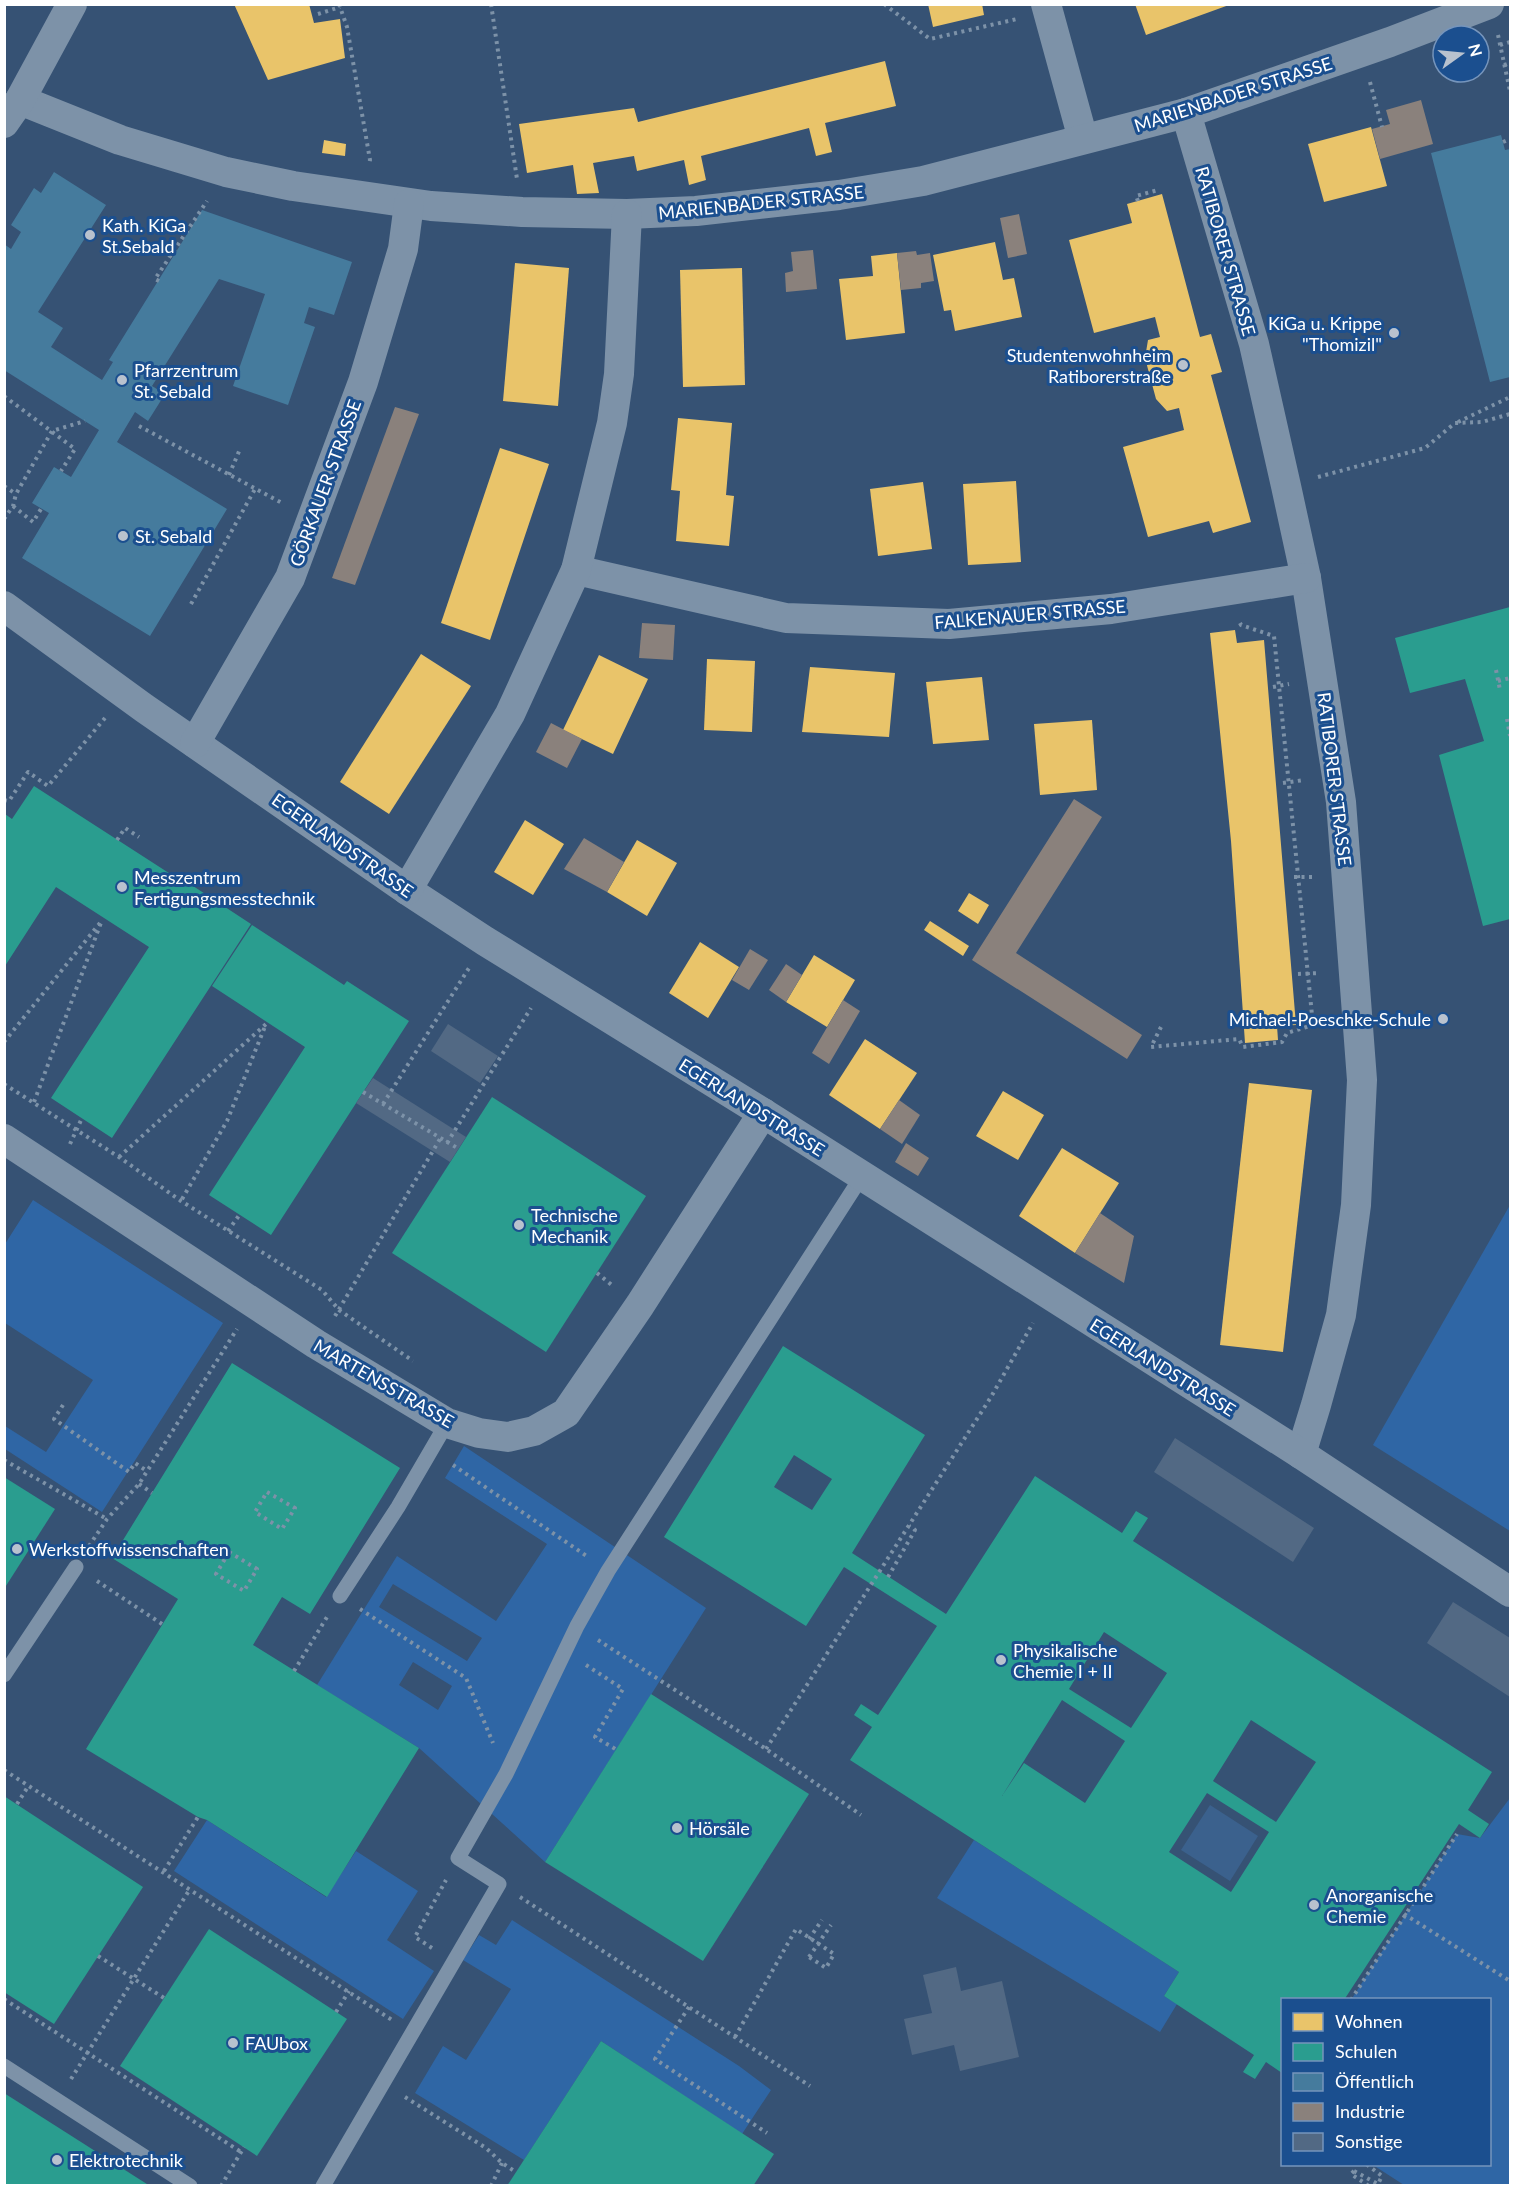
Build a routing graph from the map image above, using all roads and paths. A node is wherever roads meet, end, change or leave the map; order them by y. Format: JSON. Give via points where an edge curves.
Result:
{"nodes":[{"id":1,"x":72,"y":4,"type":"edge"},
{"id":2,"x":491,"y":4,"type":"edge"},
{"id":3,"x":884,"y":4,"type":"edge"},
{"id":4,"x":1489,"y":4,"type":"edge"},
{"id":5,"x":340,"y":6,"type":"edge"},
{"id":6,"x":1047,"y":9,"type":"edge"},
{"id":7,"x":318,"y":14,"type":"dead end"},
{"id":8,"x":1510,"y":42,"type":"edge"},
{"id":9,"x":1363,"y":52,"type":"junction"},
{"id":10,"x":1510,"y":63,"type":"edge"},
{"id":11,"x":1504,"y":65,"type":"junction"},
{"id":12,"x":1510,"y":91,"type":"edge"},
{"id":13,"x":12,"y":112,"type":"edge"},
{"id":14,"x":1186,"y":113,"type":"junction"},
{"id":15,"x":1382,"y":127,"type":"dead end"},
{"id":16,"x":1083,"y":139,"type":"junction"},
{"id":17,"x":1510,"y":139,"type":"edge"},
{"id":18,"x":1503,"y":141,"type":"dead end"},
{"id":19,"x":226,"y":172,"type":"junction"},
{"id":20,"x":1158,"y":190,"type":"dead end"},
{"id":21,"x":364,"y":196,"type":"junction"},
{"id":22,"x":1138,"y":201,"type":"dead end"},
{"id":23,"x":409,"y":204,"type":"junction"},
{"id":24,"x":522,"y":212,"type":"junction"},
{"id":25,"x":627,"y":214,"type":"junction"},
{"id":26,"x":159,"y":281,"type":"dead end"},
{"id":27,"x":4,"y":396,"type":"edge"},
{"id":28,"x":1510,"y":397,"type":"edge"},
{"id":29,"x":1510,"y":414,"type":"edge"},
{"id":30,"x":85,"y":421,"type":"dead end"},
{"id":31,"x":1455,"y":423,"type":"junction"},
{"id":32,"x":139,"y":426,"type":"dead end"},
{"id":33,"x":52,"y":431,"type":"junction"},
{"id":34,"x":240,"y":448,"type":"dead end"},
{"id":35,"x":61,"y":471,"type":"dead end"},
{"id":36,"x":229,"y":475,"type":"junction"},
{"id":37,"x":4,"y":486,"type":"edge"},
{"id":38,"x":1286,"y":486,"type":"junction"},
{"id":39,"x":255,"y":489,"type":"junction"},
{"id":40,"x":16,"y":494,"type":"junction"},
{"id":41,"x":13,"y":506,"type":"junction"},
{"id":42,"x":41,"y":509,"type":"dead end"},
{"id":43,"x":4,"y":519,"type":"edge"},
{"id":44,"x":312,"y":519,"type":"junction"},
{"id":45,"x":576,"y":570,"type":"junction"},
{"id":46,"x":1306,"y":579,"type":"junction"},
{"id":47,"x":1231,"y":590,"type":"junction"},
{"id":48,"x":191,"y":604,"type":"dead end"},
{"id":49,"x":4,"y":606,"type":"edge"},
{"id":50,"x":1496,"y":670,"type":"dead end"},
{"id":51,"x":1510,"y":678,"type":"edge"},
{"id":52,"x":1498,"y":681,"type":"junction"},
{"id":53,"x":1500,"y":690,"type":"dead end"},
{"id":54,"x":125,"y":694,"type":"junction"},
{"id":55,"x":1507,"y":719,"type":"dead end"},
{"id":56,"x":1510,"y":736,"type":"edge"},
{"id":57,"x":195,"y":743,"type":"junction"},
{"id":58,"x":4,"y":800,"type":"edge"},
{"id":59,"x":139,"y":837,"type":"dead end"},
{"id":60,"x":117,"y":840,"type":"dead end"},
{"id":61,"x":407,"y":890,"type":"junction"},
{"id":62,"x":485,"y":942,"type":"junction"},
{"id":63,"x":548,"y":981,"type":"junction"},
{"id":64,"x":1358,"y":1021,"type":"junction"},
{"id":65,"x":1313,"y":1025,"type":"junction"},
{"id":66,"x":1161,"y":1027,"type":"dead end"},
{"id":67,"x":4,"y":1042,"type":"edge"},
{"id":68,"x":4,"y":1084,"type":"edge"},
{"id":69,"x":363,"y":1092,"type":"dead end"},
{"id":70,"x":34,"y":1102,"type":"junction"},
{"id":71,"x":383,"y":1104,"type":"junction"},
{"id":72,"x":763,"y":1113,"type":"junction"},
{"id":73,"x":82,"y":1118,"type":"dead end"},
{"id":74,"x":78,"y":1130,"type":"junction"},
{"id":75,"x":4,"y":1139,"type":"edge"},
{"id":76,"x":440,"y":1140,"type":"junction"},
{"id":77,"x":447,"y":1143,"type":"junction"},
{"id":78,"x":459,"y":1149,"type":"dead end"},
{"id":79,"x":119,"y":1157,"type":"junction"},
{"id":80,"x":862,"y":1176,"type":"junction"},
{"id":81,"x":181,"y":1201,"type":"junction"},
{"id":82,"x":240,"y":1215,"type":"dead end"},
{"id":83,"x":228,"y":1231,"type":"junction"},
{"id":84,"x":1049,"y":1294,"type":"junction"},
{"id":85,"x":255,"y":1304,"type":"junction"},
{"id":86,"x":339,"y":1310,"type":"junction"},
{"id":87,"x":316,"y":1344,"type":"junction"},
{"id":88,"x":413,"y":1361,"type":"dead end"},
{"id":89,"x":63,"y":1405,"type":"dead end"},
{"id":90,"x":447,"y":1423,"type":"junction"},
{"id":91,"x":432,"y":1451,"type":"junction"},
{"id":92,"x":1301,"y":1454,"type":"junction"},
{"id":93,"x":4,"y":1460,"type":"edge"},
{"id":94,"x":147,"y":1471,"type":"junction"},
{"id":95,"x":139,"y":1484,"type":"junction"},
{"id":96,"x":152,"y":1493,"type":"dead end"},
{"id":97,"x":295,"y":1508,"type":"joint"},
{"id":98,"x":107,"y":1519,"type":"junction"},
{"id":99,"x":909,"y":1526,"type":"junction"},
{"id":100,"x":230,"y":1552,"type":"joint"},
{"id":101,"x":76,"y":1567,"type":"junction"},
{"id":102,"x":608,"y":1571,"type":"junction"},
{"id":103,"x":888,"y":1577,"type":"dead end"},
{"id":104,"x":1510,"y":1592,"type":"edge"},
{"id":105,"x":340,"y":1596,"type":"junction"},
{"id":106,"x":162,"y":1624,"type":"dead end"},
{"id":107,"x":577,"y":1626,"type":"junction"},
{"id":108,"x":565,"y":1651,"type":"junction"},
{"id":109,"x":294,"y":1671,"type":"dead end"},
{"id":110,"x":4,"y":1675,"type":"edge"},
{"id":111,"x":766,"y":1749,"type":"junction"},
{"id":112,"x":617,"y":1750,"type":"dead end"},
{"id":113,"x":4,"y":1770,"type":"edge"},
{"id":114,"x":506,"y":1774,"type":"junction"},
{"id":115,"x":29,"y":1785,"type":"junction"},
{"id":116,"x":17,"y":1804,"type":"dead end"},
{"id":117,"x":861,"y":1815,"type":"dead end"},
{"id":118,"x":198,"y":1817,"type":"dead end"},
{"id":119,"x":1457,"y":1834,"type":"dead end"},
{"id":120,"x":458,"y":1858,"type":"junction"},
{"id":121,"x":164,"y":1871,"type":"junction"},
{"id":122,"x":500,"y":1884,"type":"junction"},
{"id":123,"x":190,"y":1888,"type":"junction"},
{"id":124,"x":1404,"y":1914,"type":"junction"},
{"id":125,"x":822,"y":1920,"type":"dead end"},
{"id":126,"x":831,"y":1925,"type":"dead end"},
{"id":127,"x":809,"y":1939,"type":"junction"},
{"id":128,"x":98,"y":1956,"type":"dead end"},
{"id":129,"x":454,"y":1962,"type":"junction"},
{"id":130,"x":134,"y":1979,"type":"junction"},
{"id":131,"x":1510,"y":1981,"type":"edge"},
{"id":132,"x":349,"y":1991,"type":"junction"},
{"id":133,"x":164,"y":1998,"type":"dead end"},
{"id":134,"x":1352,"y":1998,"type":"edge"},
{"id":135,"x":4,"y":2000,"type":"edge"},
{"id":136,"x":689,"y":2007,"type":"junction"},
{"id":137,"x":336,"y":2012,"type":"dead end"},
{"id":138,"x":412,"y":2033,"type":"junction"},
{"id":139,"x":735,"y":2037,"type":"junction"},
{"id":140,"x":87,"y":2053,"type":"junction"},
{"id":141,"x":4,"y":2066,"type":"edge"},
{"id":142,"x":384,"y":2083,"type":"junction"},
{"id":143,"x":810,"y":2086,"type":"dead end"},
{"id":144,"x":58,"y":2100,"type":"junction"},
{"id":145,"x":767,"y":2133,"type":"dead end"},
{"id":146,"x":502,"y":2163,"type":"junction"},
{"id":147,"x":1369,"y":2166,"type":"edge"},
{"id":148,"x":516,"y":2172,"type":"dead end"},
{"id":149,"x":190,"y":2186,"type":"edge"},
{"id":150,"x":221,"y":2186,"type":"edge"},
{"id":151,"x":324,"y":2186,"type":"edge"},
{"id":152,"x":490,"y":2186,"type":"edge"},
{"id":153,"x":1369,"y":2186,"type":"edge"}],
"edges":[{"from":1,"to":13,"type":"street"},
{"from":2,"to":24,"type":"path"},
{"from":3,"to":6,"type":"path","via":[[930,39]]},
{"from":4,"to":9,"type":"street","name":"MARIENBADER STRASSE"},
{"from":5,"to":7,"type":"path"},
{"from":5,"to":21,"type":"path","via":[[370,160]]},
{"from":6,"to":16,"type":"street"},
{"from":8,"to":11,"type":"path","via":[[1500,45]]},
{"from":9,"to":14,"type":"street","name":"MARIENBADER STRASSE"},
{"from":9,"to":15,"type":"path"},
{"from":10,"to":11,"type":"path"},
{"from":11,"to":12,"type":"path"},
{"from":13,"to":19,"type":"street","name":"MARIENBADER STRASSE"},
{"from":14,"to":16,"type":"street","name":"MARIENBADER STRASSE"},
{"from":14,"to":38,"type":"street","name":"RATIBORER STRASSE","via":[[1254,344]]},
{"from":16,"to":25,"type":"street","name":"MARIENBADER STRASSE","via":[[923,182],[756,206]]},
{"from":17,"to":18,"type":"path"},
{"from":19,"to":21,"type":"street","name":"MARIENBADER STRASSE"},
{"from":19,"to":26,"type":"path","via":[[155,279]]},
{"from":20,"to":22,"type":"path","via":[[1136,196]]},
{"from":21,"to":23,"type":"street","name":"MARIENBADER STRASSE"},
{"from":23,"to":24,"type":"street","name":"MARIENBADER STRASSE"},
{"from":23,"to":44,"type":"street","name":"GÖRKAUER STRASSE","via":[[403,249],[363,382]]},
{"from":24,"to":25,"type":"street","name":"MARIENBADER STRASSE"},
{"from":25,"to":45,"type":"street","via":[[619,374],[612,423]]},
{"from":27,"to":33,"type":"path"},
{"from":28,"to":31,"type":"path"},
{"from":29,"to":31,"type":"path","via":[[1482,422]]},
{"from":30,"to":33,"type":"path"},
{"from":31,"to":38,"type":"path","via":[[1425,448]]},
{"from":32,"to":36,"type":"path"},
{"from":33,"to":35,"type":"path","via":[[75,449]]},
{"from":33,"to":40,"type":"path"},
{"from":34,"to":36,"type":"path"},
{"from":36,"to":39,"type":"path"},
{"from":37,"to":40,"type":"path"},
{"from":38,"to":46,"type":"street","name":"RATIBORER STRASSE"},
{"from":39,"to":44,"type":"path"},
{"from":39,"to":48,"type":"path"},
{"from":40,"to":41,"type":"path"},
{"from":41,"to":42,"type":"path","via":[[33,522]]},
{"from":41,"to":43,"type":"path"},
{"from":44,"to":57,"type":"street","name":"GÖRKAUER STRASSE","via":[[290,578]]},
{"from":45,"to":47,"type":"street","name":"FALKENAUER STRASSE","via":[[786,618],[949,624],[1111,609]]},
{"from":45,"to":61,"type":"street","via":[[510,714]]},
{"from":46,"to":47,"type":"street","name":"FALKENAUER STRASSE"},
{"from":46,"to":64,"type":"street","name":"RATIBORER STRASSE","via":[[1341,802]]},
{"from":47,"to":65,"type":"path","via":[[1240,626],[1274,636]]},
{"from":49,"to":54,"type":"street","name":"EGERLANDSTRASSE"},
{"from":50,"to":52,"type":"path"},
{"from":51,"to":52,"type":"path"},
{"from":52,"to":53,"type":"path"},
{"from":54,"to":57,"type":"street","name":"EGERLANDSTRASSE"},
{"from":54,"to":58,"type":"path","via":[[48,786],[28,772],[9,801]]},
{"from":55,"to":56,"type":"path"},
{"from":57,"to":61,"type":"street","name":"EGERLANDSTRASSE"},
{"from":59,"to":60,"type":"path","via":[[125,828]]},
{"from":61,"to":62,"type":"street","name":"EGERLANDSTRASSE"},
{"from":62,"to":63,"type":"street","name":"EGERLANDSTRASSE"},
{"from":62,"to":71,"type":"path"},
{"from":63,"to":72,"type":"street","name":"EGERLANDSTRASSE"},
{"from":63,"to":77,"type":"path"},
{"from":64,"to":65,"type":"path"},
{"from":64,"to":92,"type":"street","name":"RATIBORER STRASSE","via":[[1362,1080],[1356,1205],[1341,1315]]},
{"from":65,"to":66,"type":"path","via":[[1287,1033],[1282,1042],[1243,1047],[1239,1039],[1150,1047]]},
{"from":67,"to":70,"type":"path","via":[[102,920]]},
{"from":68,"to":70,"type":"path"},
{"from":69,"to":71,"type":"path"},
{"from":70,"to":74,"type":"path"},
{"from":71,"to":76,"type":"path"},
{"from":72,"to":80,"type":"street","name":"EGERLANDSTRASSE"},
{"from":72,"to":90,"type":"street","name":"MARTENSSTRASSE","via":[[566,1413],[534,1431],[508,1437]]},
{"from":73,"to":74,"type":"path"},
{"from":74,"to":79,"type":"path"},
{"from":75,"to":85,"type":"street","name":"MARTENSSTRASSE"},
{"from":76,"to":77,"type":"path"},
{"from":76,"to":86,"type":"path"},
{"from":77,"to":78,"type":"path"},
{"from":79,"to":81,"type":"path"},
{"from":79,"to":81,"type":"path","via":[[266,1024],[227,1121]]},
{"from":80,"to":84,"type":"street","name":"EGERLANDSTRASSE"},
{"from":80,"to":102,"type":"lane"},
{"from":81,"to":83,"type":"path"},
{"from":82,"to":83,"type":"path"},
{"from":83,"to":86,"type":"path","via":[[322,1290]]},
{"from":84,"to":92,"type":"street","name":"EGERLANDSTRASSE"},
{"from":84,"to":99,"type":"path","via":[[991,1397]]},
{"from":85,"to":87,"type":"street","name":"MARTENSSTRASSE"},
{"from":85,"to":94,"type":"path"},
{"from":86,"to":87,"type":"path"},
{"from":86,"to":88,"type":"path"},
{"from":87,"to":90,"type":"street","name":"MARTENSSTRASSE"},
{"from":89,"to":94,"type":"path","via":[[54,1419],[129,1472],[135,1463]]},
{"from":90,"to":91,"type":"lane"},
{"from":91,"to":102,"type":"path"},
{"from":91,"to":105,"type":"lane"},
{"from":92,"to":104,"type":"street","name":"EGERLANDSTRASSE"},
{"from":93,"to":98,"type":"path"},
{"from":94,"to":95,"type":"path"},
{"from":95,"to":96,"type":"path"},
{"from":95,"to":98,"type":"path"},
{"from":97,"to":97,"type":"path","via":[[282,1529],[255,1512],[267,1492]]},
{"from":98,"to":101,"type":"path"},
{"from":99,"to":103,"type":"path","via":[[915,1530]]},
{"from":99,"to":111,"type":"path"},
{"from":100,"to":100,"type":"path","via":[[257,1569],[244,1591],[216,1574]]},
{"from":101,"to":106,"type":"path"},
{"from":101,"to":110,"type":"lane"},
{"from":102,"to":107,"type":"lane"},
{"from":105,"to":109,"type":"path"},
{"from":105,"to":114,"type":"path","via":[[466,1678]]},
{"from":107,"to":108,"type":"lane"},
{"from":107,"to":111,"type":"path"},
{"from":108,"to":112,"type":"path","via":[[623,1689],[595,1737]]},
{"from":108,"to":114,"type":"lane"},
{"from":111,"to":117,"type":"path"},
{"from":113,"to":115,"type":"path"},
{"from":114,"to":120,"type":"lane"},
{"from":115,"to":116,"type":"path"},
{"from":115,"to":121,"type":"path"},
{"from":118,"to":121,"type":"path"},
{"from":119,"to":124,"type":"path"},
{"from":120,"to":122,"type":"lane"},
{"from":120,"to":129,"type":"path","via":[[415,1937]]},
{"from":121,"to":123,"type":"path"},
{"from":122,"to":129,"type":"lane"},
{"from":122,"to":136,"type":"path"},
{"from":123,"to":130,"type":"path"},
{"from":123,"to":132,"type":"path"},
{"from":124,"to":131,"type":"path"},
{"from":124,"to":134,"type":"path"},
{"from":125,"to":127,"type":"path"},
{"from":126,"to":127,"type":"path","bridge":true,"via":[[809,1957],[826,1968],[834,1954]]},
{"from":127,"to":139,"type":"path","via":[[796,1929]]},
{"from":128,"to":130,"type":"path"},
{"from":129,"to":138,"type":"lane"},
{"from":130,"to":133,"type":"path"},
{"from":130,"to":140,"type":"path"},
{"from":132,"to":137,"type":"path"},
{"from":132,"to":138,"type":"path"},
{"from":135,"to":140,"type":"path"},
{"from":136,"to":139,"type":"path"},
{"from":136,"to":145,"type":"path","via":[[655,2058]]},
{"from":138,"to":142,"type":"lane"},
{"from":139,"to":143,"type":"path"},
{"from":140,"to":144,"type":"path"},
{"from":140,"to":150,"type":"path","via":[[243,2150]]},
{"from":141,"to":144,"type":"lane"},
{"from":142,"to":146,"type":"path","via":[[486,2148]]},
{"from":142,"to":151,"type":"lane"},
{"from":144,"to":149,"type":"lane"},
{"from":146,"to":148,"type":"path"},
{"from":146,"to":152,"type":"path"},
{"from":147,"to":153,"type":"path","via":[[1382,2176],[1377,2184],[1354,2171],[1351,2174]]}]}
